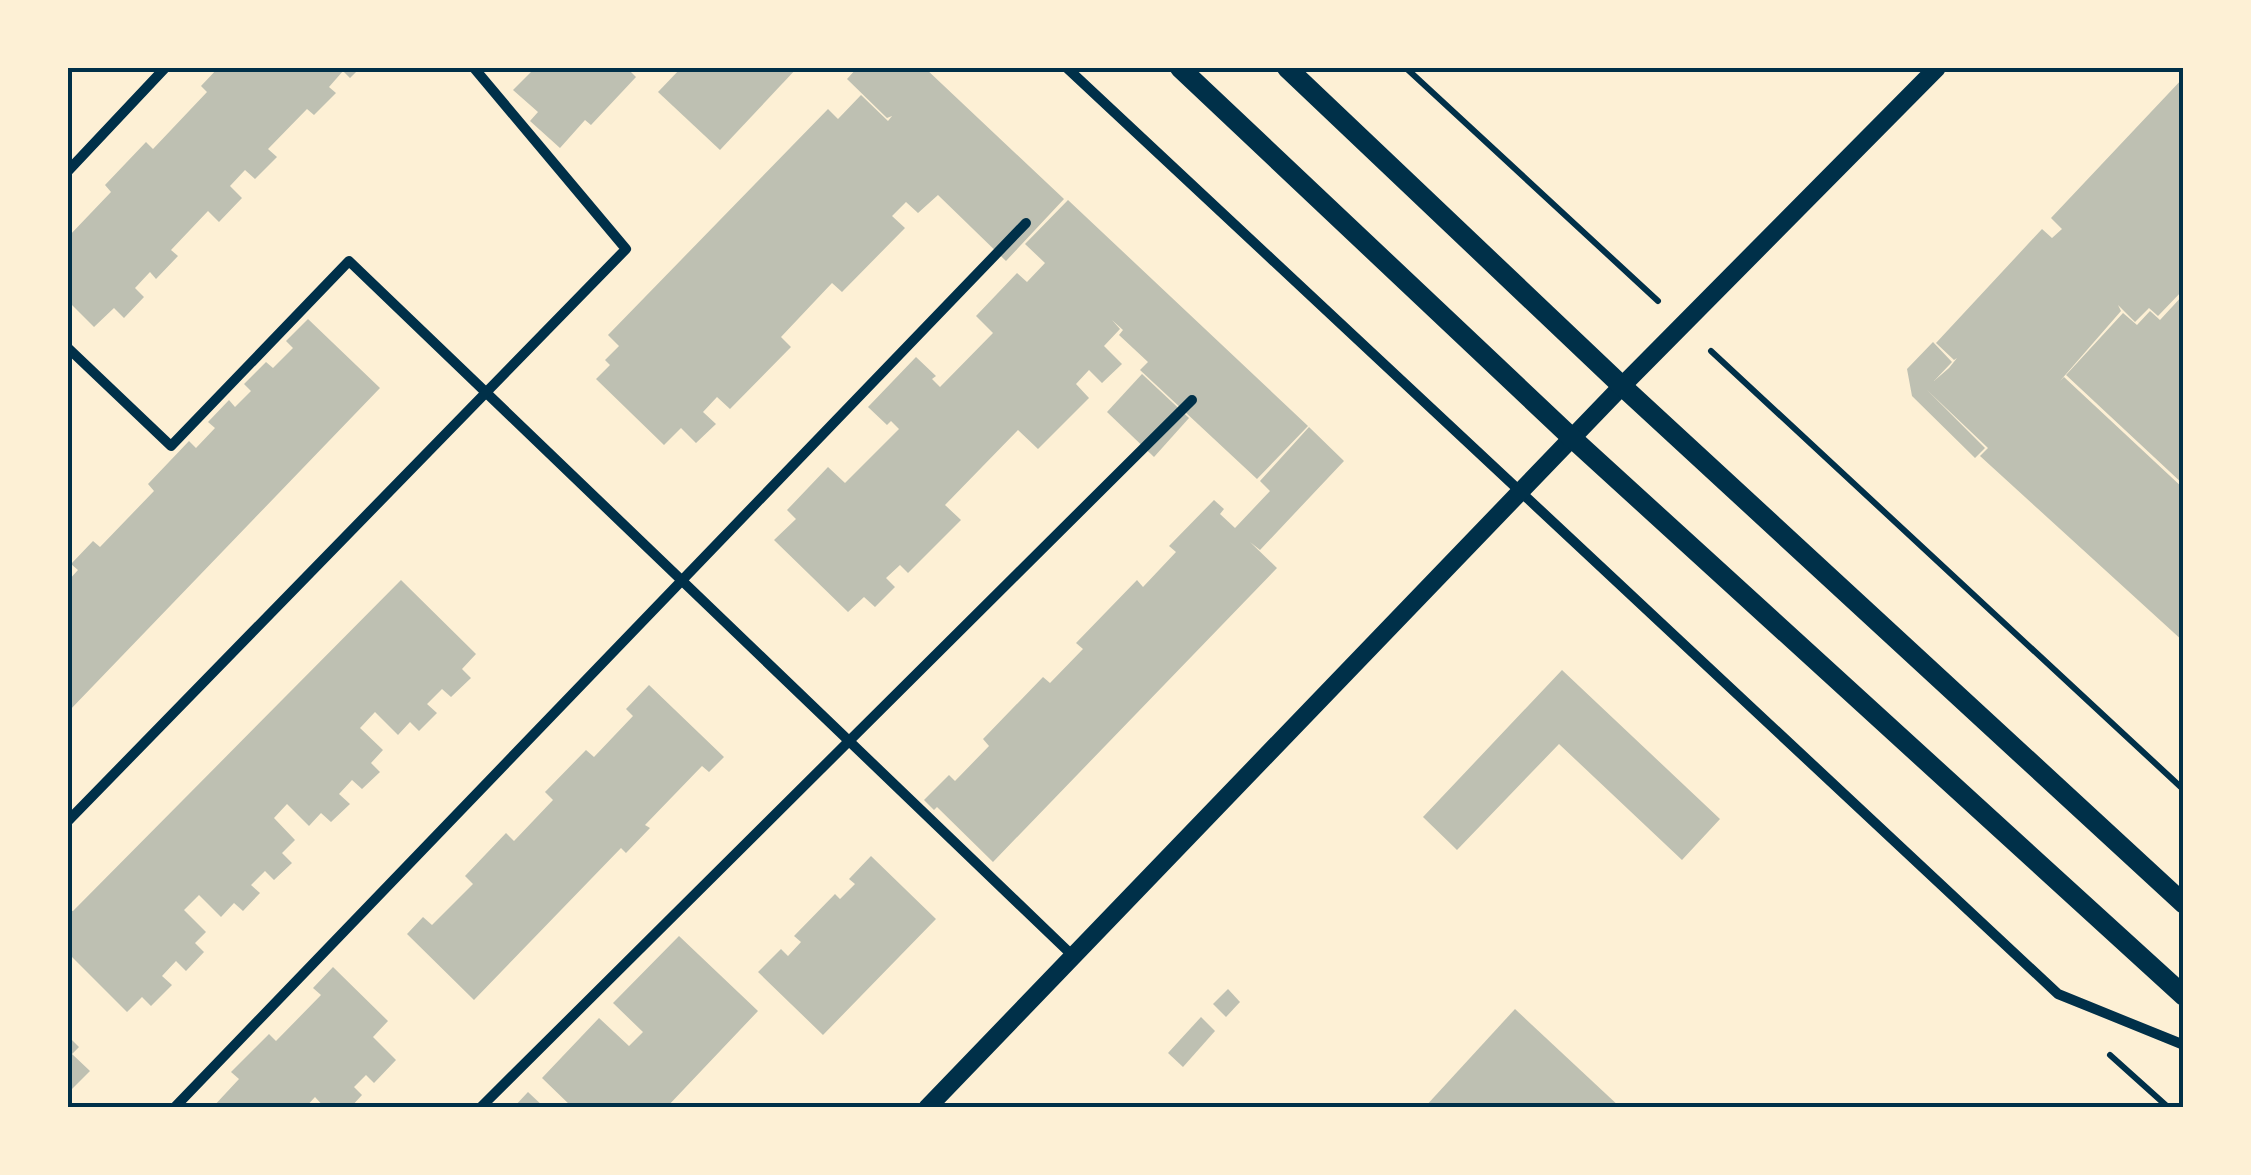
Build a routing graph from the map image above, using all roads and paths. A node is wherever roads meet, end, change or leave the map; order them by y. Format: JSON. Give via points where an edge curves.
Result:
{"nodes":[{"id":1,"x":165,"y":68,"type":"edge"},
{"id":2,"x":474,"y":68,"type":"edge"},
{"id":3,"x":1067,"y":68,"type":"edge"},
{"id":4,"x":1180,"y":68,"type":"edge"},
{"id":5,"x":1287,"y":68,"type":"edge"},
{"id":6,"x":1406,"y":68,"type":"edge"},
{"id":7,"x":1938,"y":68,"type":"edge"},
{"id":8,"x":68,"y":171,"type":"edge"},
{"id":9,"x":1026,"y":223,"type":"dead end"},
{"id":10,"x":1683,"y":324,"type":"junction"},
{"id":11,"x":68,"y":348,"type":"edge"},
{"id":12,"x":1622,"y":386,"type":"junction"},
{"id":13,"x":485,"y":392,"type":"junction"},
{"id":14,"x":1192,"y":400,"type":"dead end"},
{"id":15,"x":1572,"y":438,"type":"junction"},
{"id":16,"x":1520,"y":491,"type":"junction"},
{"id":17,"x":682,"y":580,"type":"junction"},
{"id":18,"x":849,"y":740,"type":"junction"},
{"id":19,"x":2184,"y":790,"type":"edge"},
{"id":20,"x":68,"y":821,"type":"edge"},
{"id":21,"x":2184,"y":904,"type":"edge"},
{"id":22,"x":1073,"y":956,"type":"junction"},
{"id":23,"x":2184,"y":996,"type":"edge"},
{"id":24,"x":2184,"y":1044,"type":"edge"},
{"id":25,"x":174,"y":1108,"type":"edge"},
{"id":26,"x":480,"y":1108,"type":"edge"},
{"id":27,"x":927,"y":1108,"type":"edge"}],
"edges":[{"from":1,"to":8,"type":"street"},
{"from":2,"to":13,"type":"street","via":[[626,249]]},
{"from":3,"to":16,"type":"street"},
{"from":4,"to":15,"type":"main road"},
{"from":5,"to":12,"type":"main road"},
{"from":6,"to":10,"type":"path"},
{"from":7,"to":10,"type":"street"},
{"from":9,"to":17,"type":"street"},
{"from":10,"to":12,"type":"street"},
{"from":10,"to":19,"type":"path"},
{"from":11,"to":13,"type":"street","via":[[170,446],[349,261]]},
{"from":12,"to":15,"type":"street"},
{"from":12,"to":21,"type":"main road"},
{"from":13,"to":17,"type":"street"},
{"from":13,"to":20,"type":"street"},
{"from":14,"to":18,"type":"street"},
{"from":15,"to":16,"type":"street"},
{"from":15,"to":23,"type":"main road"},
{"from":16,"to":22,"type":"street"},
{"from":16,"to":24,"type":"street","via":[[2058,994]]},
{"from":17,"to":18,"type":"street"},
{"from":17,"to":25,"type":"street"},
{"from":18,"to":22,"type":"street"},
{"from":18,"to":26,"type":"street"},
{"from":22,"to":27,"type":"street"}]}
